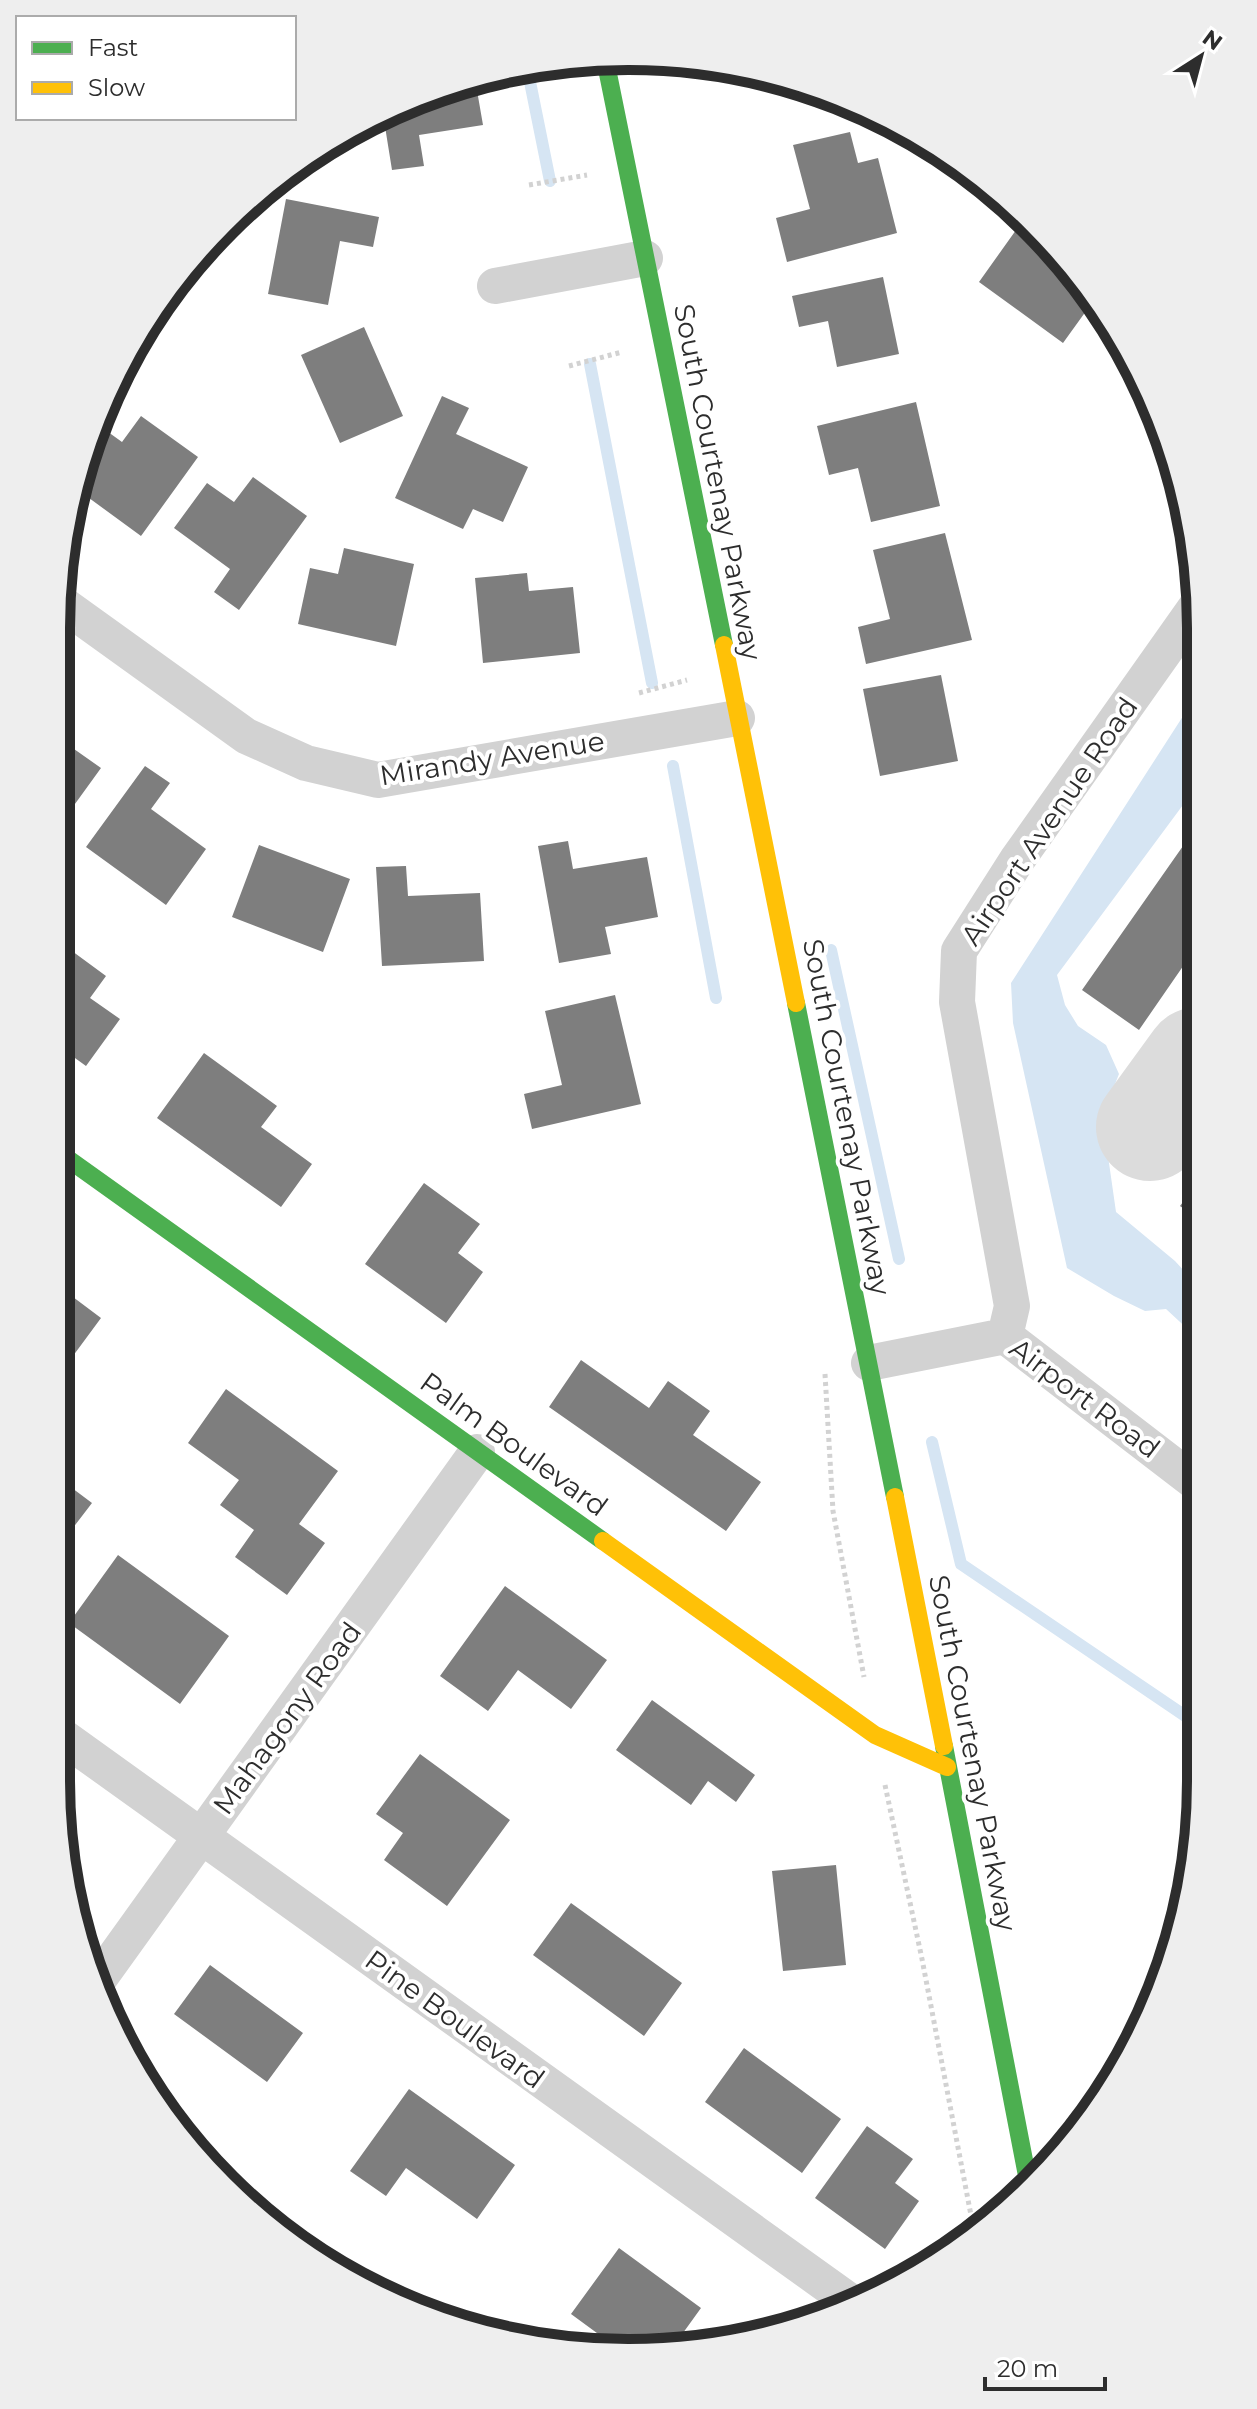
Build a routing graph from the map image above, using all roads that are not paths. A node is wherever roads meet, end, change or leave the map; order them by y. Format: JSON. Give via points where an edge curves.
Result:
{"nodes":[{"id":1,"x":607,"y":71,"type":"edge"},
{"id":2,"x":645,"y":258,"type":"junction"},
{"id":3,"x":495,"y":286,"type":"dead end"},
{"id":4,"x":71,"y":610,"type":"edge"},
{"id":5,"x":1187,"y":620,"type":"edge"},
{"id":6,"x":737,"y":718,"type":"junction"},
{"id":7,"x":70,"y":1160,"type":"edge"},
{"id":8,"x":1005,"y":1336,"type":"junction"},
{"id":9,"x":869,"y":1363,"type":"junction"},
{"id":10,"x":477,"y":1452,"type":"junction"},
{"id":11,"x":1187,"y":1476,"type":"edge"},
{"id":12,"x":70,"y":1742,"type":"edge"},
{"id":13,"x":947,"y":1767,"type":"junction"},
{"id":14,"x":201,"y":1837,"type":"junction"},
{"id":15,"x":104,"y":1971,"type":"edge"},
{"id":16,"x":1026,"y":2172,"type":"edge"},
{"id":17,"x":842,"y":2296,"type":"edge"}],
"edges":[{"from":1,"to":2,"type":"main road","name":"South Courtenay Parkway"},
{"from":2,"to":3,"type":"street"},
{"from":2,"to":6,"type":"main road","name":"South Courtenay Parkway"},
{"from":4,"to":6,"type":"street","name":"Mirandy Avenue","via":[[246,736],[306,763],[378,780]]},
{"from":5,"to":8,"type":"street","name":"Airport Avenue Road","via":[[959,951],[957,1002],[1012,1306]]},
{"from":6,"to":9,"type":"main road","name":"South Courtenay Parkway"},
{"from":7,"to":10,"type":"main road","name":"Palm Boulevard"},
{"from":8,"to":9,"type":"street","name":"Airport Road"},
{"from":8,"to":11,"type":"street","name":"Airport Road"},
{"from":9,"to":13,"type":"main road","name":"South Courtenay Parkway"},
{"from":10,"to":13,"type":"main road","name":"Palm Boulevard","via":[[875,1735]]},
{"from":10,"to":14,"type":"street","name":"Mahagony Road"},
{"from":12,"to":14,"type":"street","name":"Pine Boulevard"},
{"from":13,"to":16,"type":"main road","name":"South Courtenay Parkway"},
{"from":14,"to":15,"type":"street","name":"Mahagony Road"},
{"from":14,"to":17,"type":"street","name":"Pine Boulevard"}]}
